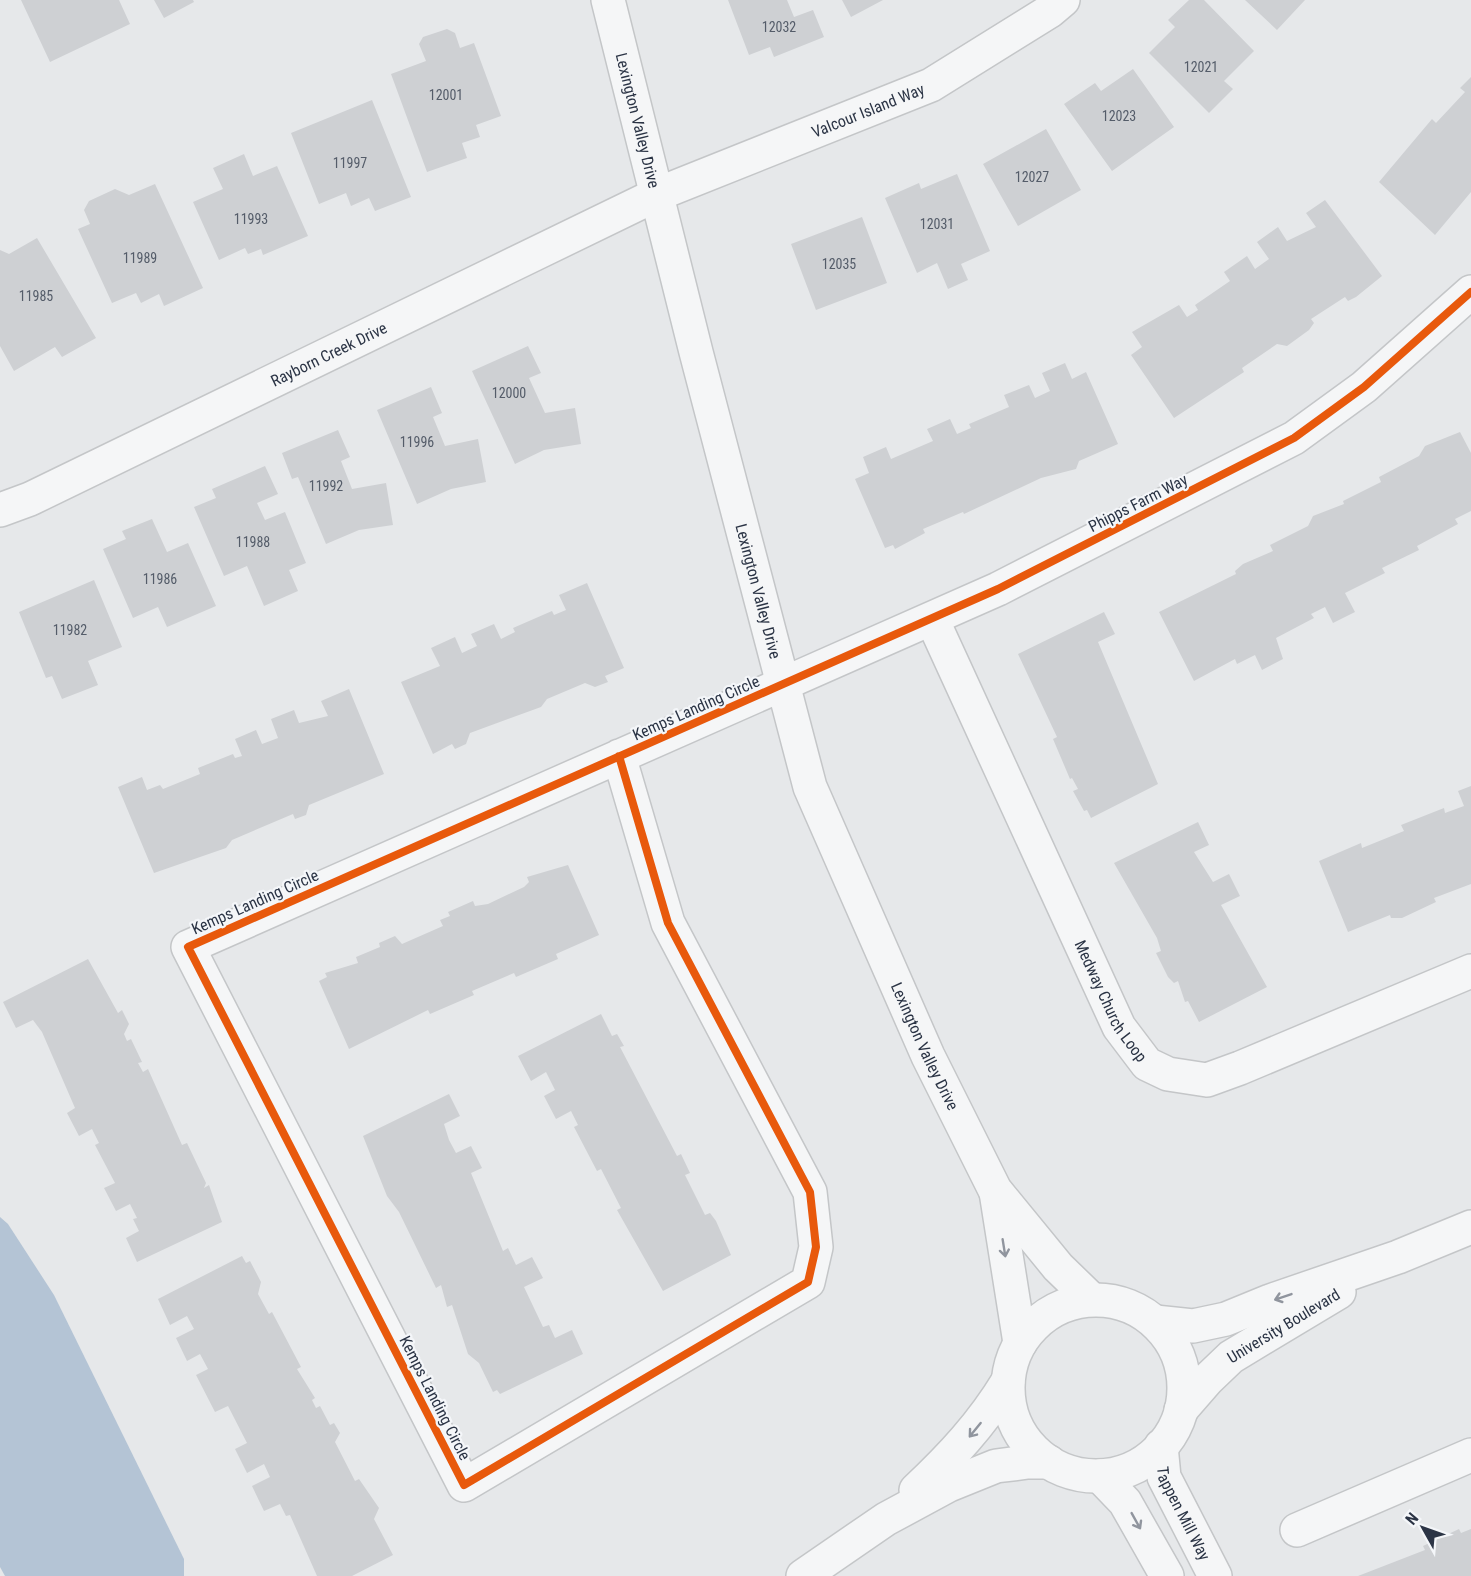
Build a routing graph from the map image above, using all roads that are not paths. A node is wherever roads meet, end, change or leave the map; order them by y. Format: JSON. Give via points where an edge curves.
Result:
{"nodes":[{"id":1,"x":608,"y":0,"type":"edge"},
{"id":2,"x":1063,"y":0,"type":"edge"},
{"id":3,"x":658,"y":194,"type":"junction"},
{"id":4,"x":1469,"y":297,"type":"edge"},
{"id":5,"x":0,"y":510,"type":"edge"},
{"id":6,"x":932,"y":619,"type":"junction"},
{"id":7,"x":783,"y":685,"type":"junction"},
{"id":8,"x":619,"y":756,"type":"junction"},
{"id":9,"x":1471,"y":970,"type":"edge"},
{"id":10,"x":995,"y":1190,"type":"junction"},
{"id":11,"x":1471,"y":1227,"type":"edge"},
{"id":12,"x":1398,"y":1257,"type":"junction"},
{"id":13,"x":1091,"y":1299,"type":"junction"},
{"id":14,"x":1155,"y":1322,"type":"junction"},
{"id":15,"x":1020,"y":1343,"type":"junction"},
{"id":16,"x":1008,"y":1381,"type":"junction"},
{"id":17,"x":1181,"y":1410,"type":"junction"},
{"id":18,"x":1161,"y":1446,"type":"junction"},
{"id":19,"x":1471,"y":1455,"type":"edge"},
{"id":20,"x":1049,"y":1462,"type":"junction"},
{"id":21,"x":1100,"y":1476,"type":"junction"},
{"id":22,"x":886,"y":1519,"type":"junction"},
{"id":23,"x":1297,"y":1530,"type":"dead end"},
{"id":24,"x":802,"y":1576,"type":"edge"},
{"id":25,"x":1167,"y":1576,"type":"edge"},
{"id":26,"x":1215,"y":1576,"type":"edge"}],
"edges":[{"from":1,"to":3,"type":"street","name":"Lexington Valley Drive"},
{"from":2,"to":3,"type":"street","name":"Valcour Island Way","via":[[931,85]]},
{"from":3,"to":5,"type":"street","name":"Rayborn Creek Drive","via":[[30,499]]},
{"from":3,"to":7,"type":"street","name":"Lexington Valley Drive"},
{"from":4,"to":6,"type":"street","name":"Phipps Farm Way","via":[[1364,387],[1294,438]]},
{"from":6,"to":7,"type":"street","name":"Phipps Farm Way"},
{"from":6,"to":9,"type":"street","name":"Medway Church Loop","via":[[1119,1027],[1147,1064],[1168,1074],[1207,1080]]},
{"from":7,"to":8,"type":"street","name":"Kemps Landing Circle"},
{"from":7,"to":10,"type":"street","name":"Lexington Valley Drive","via":[[810,787],[928,1056]]},
{"from":8,"to":8,"type":"street","name":"Kemps Landing Circle","via":[[668,923],[810,1192],[816,1247],[808,1282],[464,1485],[188,947]]},
{"from":10,"to":13,"type":"street","name":"Lexington Valley Drive","via":[[1058,1267]]},
{"from":10,"to":15,"type":"street","name":"Lexington Valley Drive","one_way":true},
{"from":11,"to":12,"type":"street","name":"University Boulevard"},
{"from":12,"to":14,"type":"street","name":"University Boulevard","one_way":true,"via":[[1212,1323],[1193,1326]]},
{"from":12,"to":17,"type":"street","name":"University Boulevard","via":[[1246,1346],[1219,1368]]},
{"from":13,"to":14,"type":"street","via":[[1131,1306]]},
{"from":13,"to":15,"type":"street","via":[[1050,1312]]},
{"from":14,"to":17,"type":"street","via":[[1172,1343],[1180,1362],[1184,1383]]},
{"from":15,"to":16,"type":"street"},
{"from":16,"to":20,"type":"street","via":[[1014,1422],[1028,1445]]},
{"from":16,"to":22,"type":"street","one_way":true,"via":[[966,1441]]},
{"from":17,"to":18,"type":"street"},
{"from":18,"to":21,"type":"street","via":[[1127,1470]]},
{"from":18,"to":26,"type":"street","name":"Tappen Mill Way","via":[[1164,1477]]},
{"from":19,"to":23,"type":"street"},
{"from":20,"to":21,"type":"street","via":[[1074,1473]]},
{"from":20,"to":22,"type":"street","via":[[996,1466],[949,1485]]},
{"from":21,"to":25,"type":"street","one_way":true,"via":[[1125,1502]]},
{"from":22,"to":24,"type":"street"}]}
